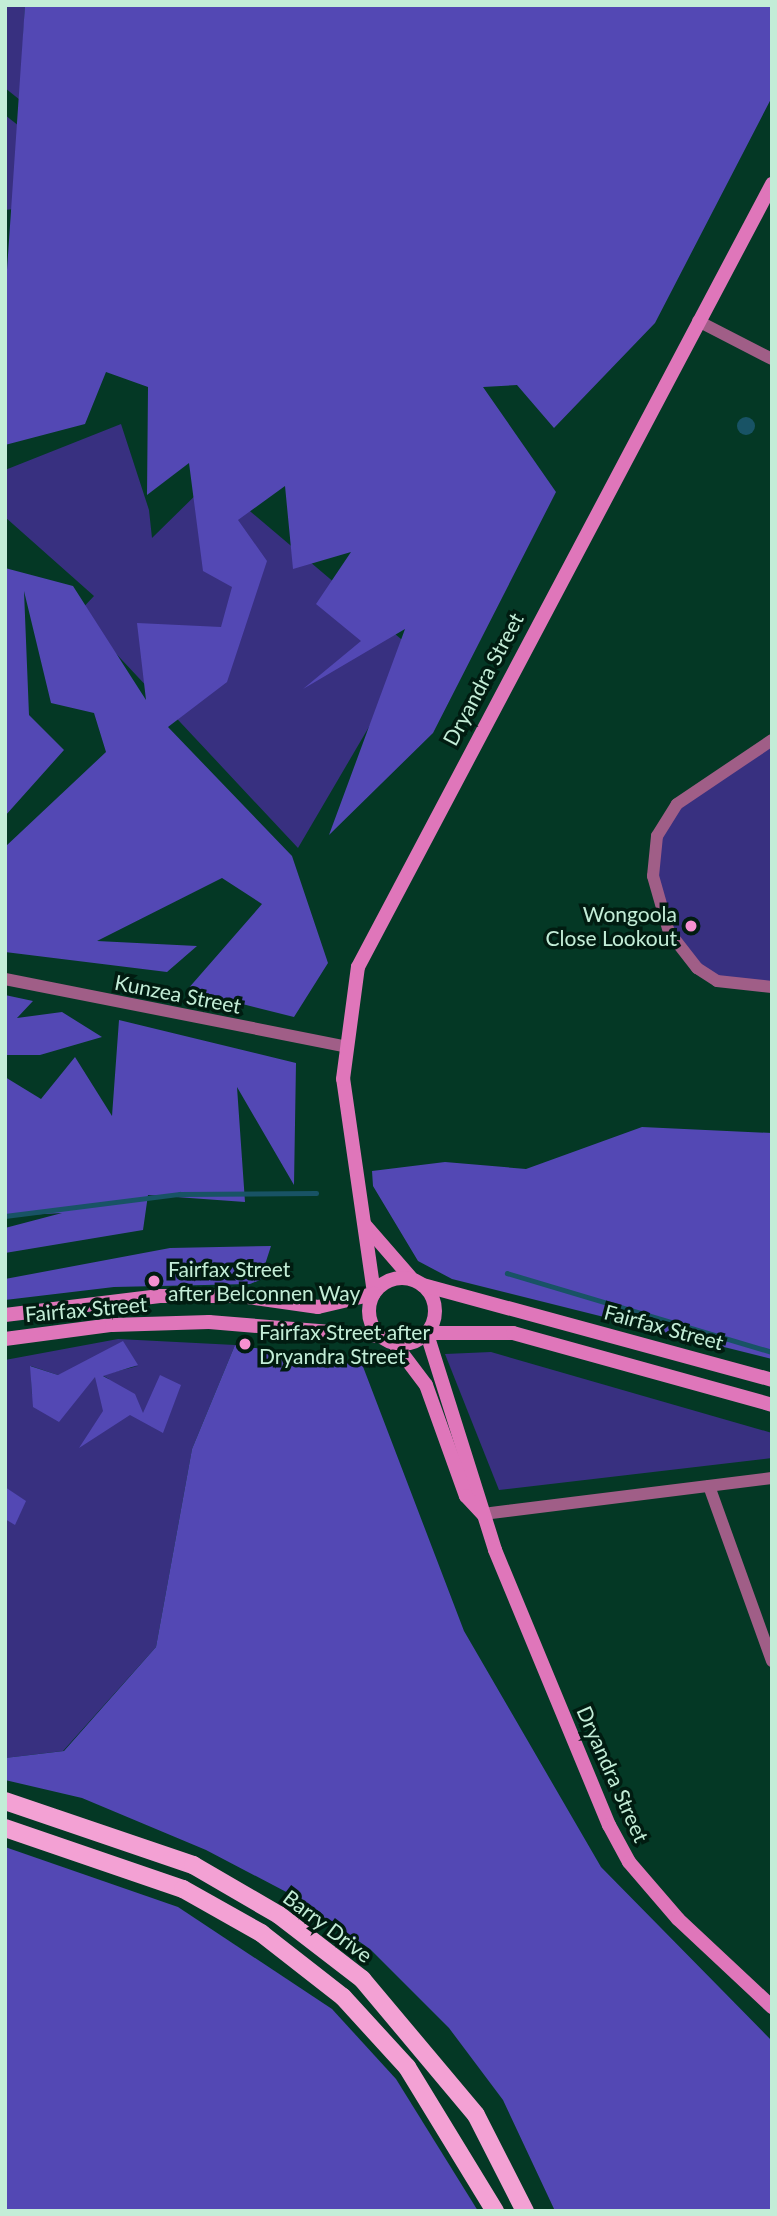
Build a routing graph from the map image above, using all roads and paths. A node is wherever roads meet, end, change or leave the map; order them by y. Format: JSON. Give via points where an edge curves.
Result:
{"nodes":[{"id":1,"x":772,"y":184,"type":"edge"},
{"id":2,"x":698,"y":321,"type":"junction"},
{"id":3,"x":772,"y":359,"type":"edge"},
{"id":4,"x":772,"y":740,"type":"edge"},
{"id":5,"x":5,"y":979,"type":"edge"},
{"id":6,"x":772,"y":987,"type":"edge"},
{"id":7,"x":343,"y":1046,"type":"junction"},
{"id":8,"x":364,"y":1224,"type":"junction"},
{"id":9,"x":418,"y":1282,"type":"junction"},
{"id":10,"x":374,"y":1294,"type":"junction"},
{"id":11,"x":5,"y":1315,"type":"edge"},
{"id":12,"x":427,"y":1333,"type":"junction"},
{"id":13,"x":380,"y":1336,"type":"junction"},
{"id":14,"x":5,"y":1339,"type":"edge"},
{"id":15,"x":395,"y":1343,"type":"junction"},
{"id":16,"x":772,"y":1380,"type":"edge"},
{"id":17,"x":772,"y":1405,"type":"edge"},
{"id":18,"x":772,"y":1478,"type":"edge"},
{"id":19,"x":709,"y":1486,"type":"junction"},
{"id":20,"x":482,"y":1514,"type":"junction"},
{"id":21,"x":772,"y":1661,"type":"edge"},
{"id":22,"x":5,"y":1801,"type":"edge"},
{"id":23,"x":5,"y":1828,"type":"edge"},
{"id":24,"x":772,"y":2007,"type":"edge"},
{"id":25,"x":495,"y":2211,"type":"edge"},
{"id":26,"x":525,"y":2211,"type":"edge"}],
"edges":[{"from":1,"to":2,"type":"street","name":"Dryandra Street"},
{"from":2,"to":3,"type":"street"},
{"from":2,"to":7,"type":"street","name":"Dryandra Street","via":[[369,940]]},
{"from":4,"to":6,"type":"street","via":[[677,804],[657,836],[653,876],[669,932],[697,968],[741,987]]},
{"from":5,"to":7,"type":"street","name":"Kunzea Street"},
{"from":7,"to":8,"type":"street","name":"Dryandra Street","via":[[344,1111]]},
{"from":8,"to":9,"type":"street"},
{"from":8,"to":10,"type":"street","name":"Dryandra Street"},
{"from":9,"to":10,"type":"street","via":[[388,1281]]},
{"from":9,"to":12,"type":"street","via":[[435,1308]]},
{"from":9,"to":16,"type":"street","name":"Fairfax Street","via":[[467,1302],[651,1343]]},
{"from":10,"to":11,"type":"street","name":"Fairfax Street","via":[[318,1307],[230,1295],[160,1296]]},
{"from":10,"to":13,"type":"street","via":[[370,1321]]},
{"from":12,"to":15,"type":"street"},
{"from":12,"to":17,"type":"street","via":[[513,1333]]},
{"from":12,"to":20,"type":"street","name":"Dryandra Street"},
{"from":13,"to":14,"type":"street","name":"Fairfax Street","via":[[209,1322],[112,1325]]},
{"from":13,"to":15,"type":"street"},
{"from":15,"to":20,"type":"street","name":"Dryandra Street","via":[[426,1385],[466,1496]]},
{"from":18,"to":19,"type":"street"},
{"from":19,"to":20,"type":"street"},
{"from":19,"to":21,"type":"street"},
{"from":20,"to":24,"type":"street","name":"Dryandra Street","via":[[629,1862],[678,1919]]},
{"from":22,"to":26,"type":"main road","name":"Barry Drive","via":[[193,1865],[279,1915],[362,1979],[476,2115]]},
{"from":23,"to":25,"type":"main road","via":[[183,1889],[271,1941],[343,1997],[407,2067]]}]}
